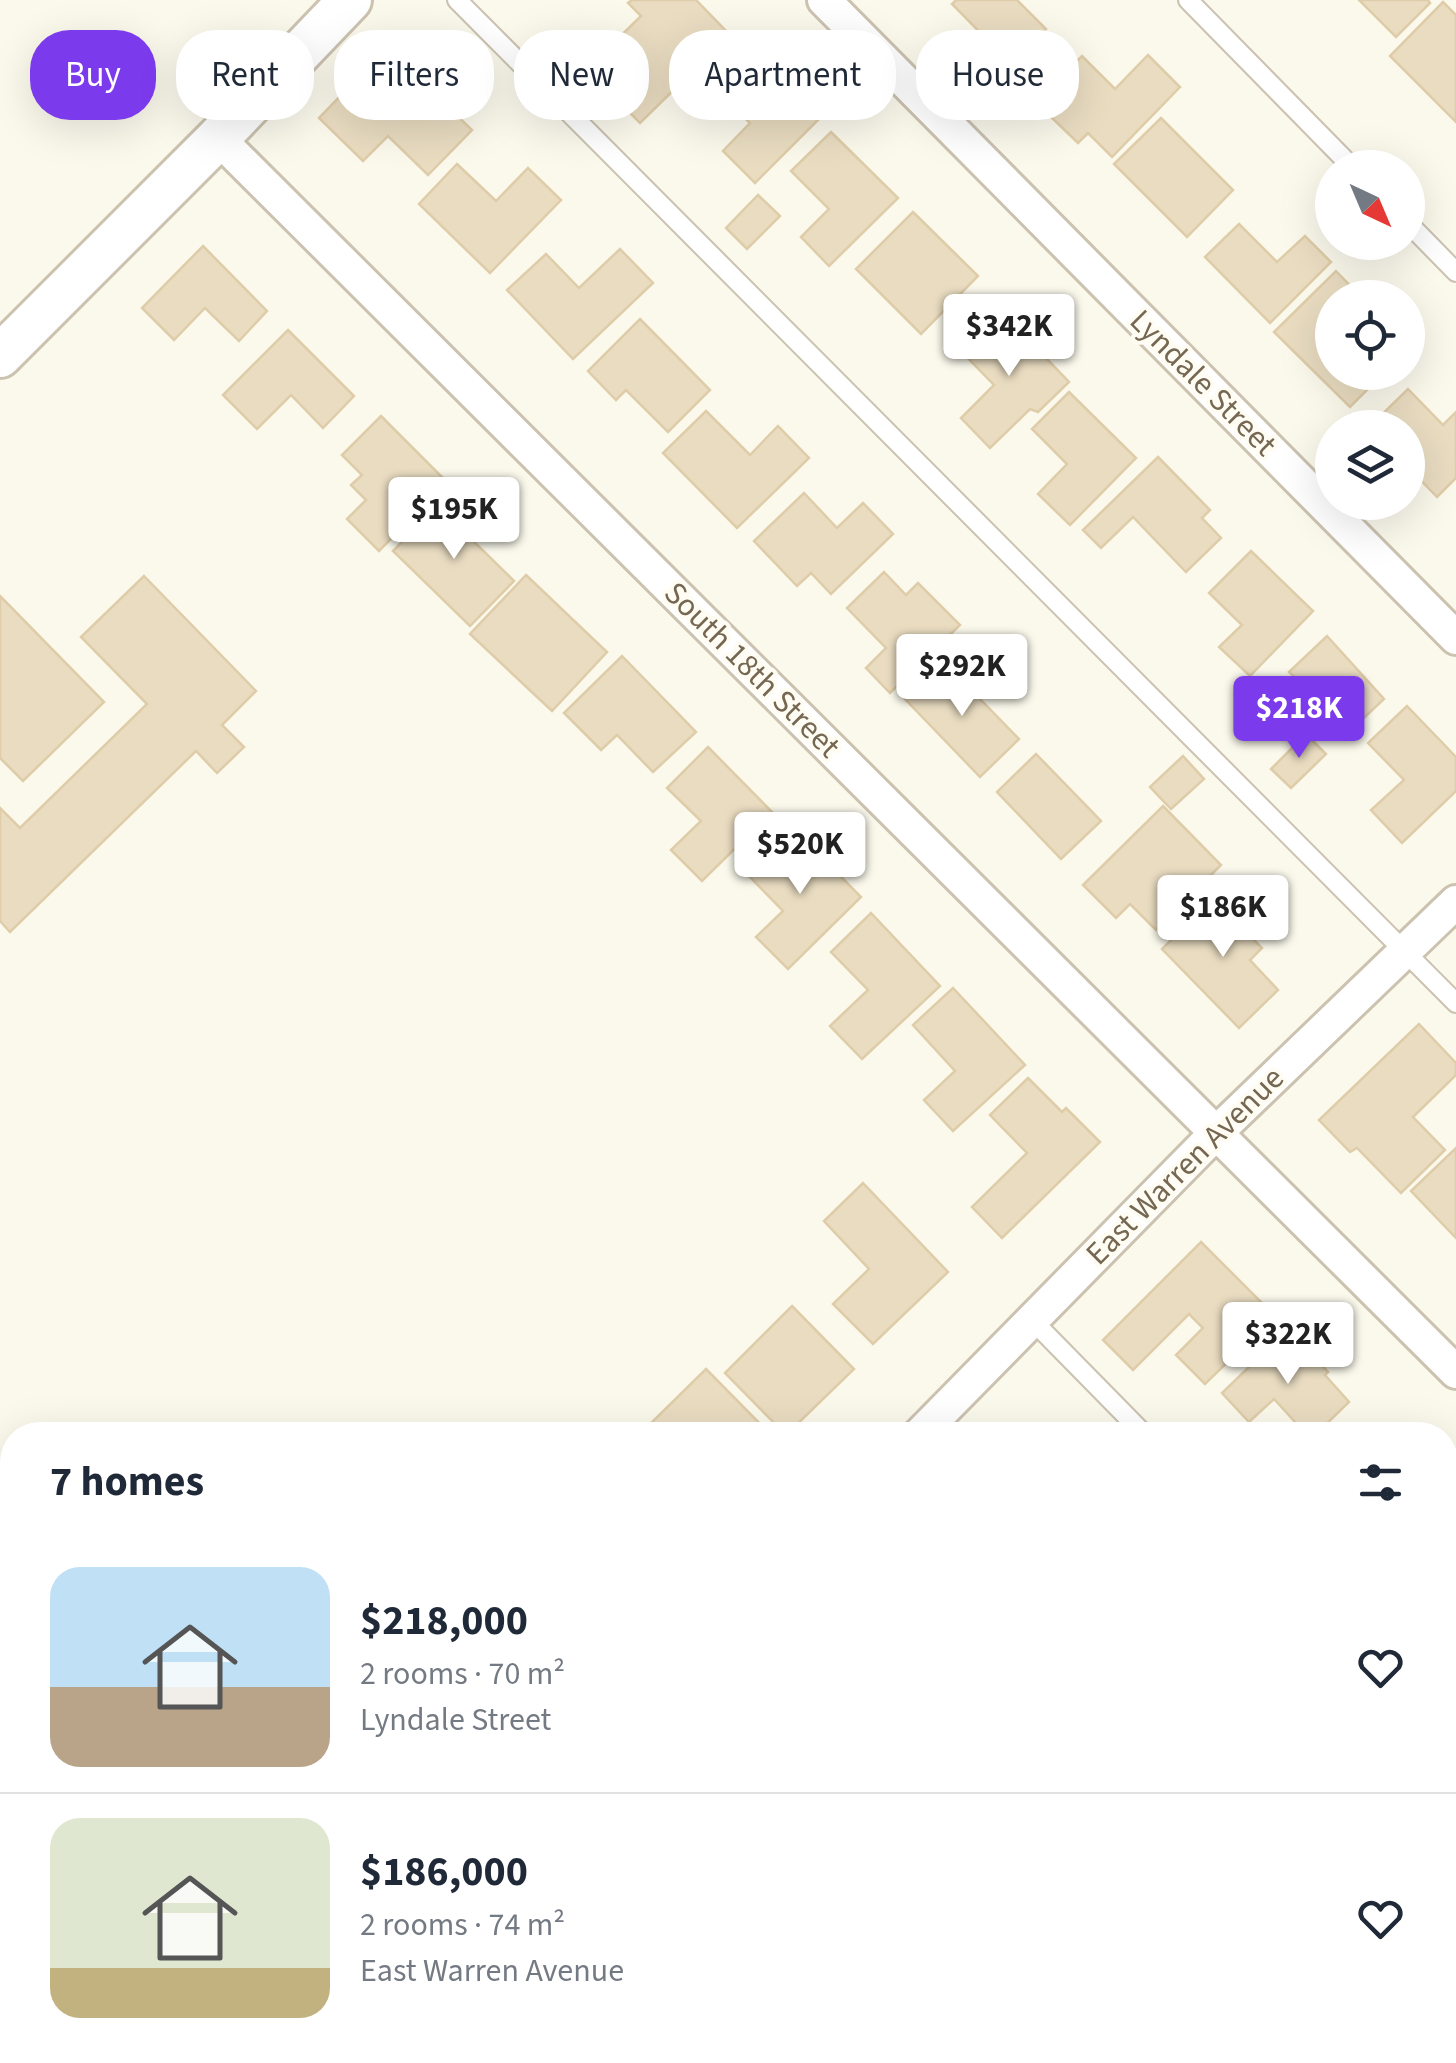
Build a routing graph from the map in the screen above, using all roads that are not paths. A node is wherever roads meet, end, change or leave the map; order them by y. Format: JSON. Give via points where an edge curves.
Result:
{"nodes":[{"id":1,"x":350,"y":0,"type":"edge"},
{"id":2,"x":457,"y":0,"type":"edge"},
{"id":3,"x":824,"y":0,"type":"edge"},
{"id":4,"x":1188,"y":0,"type":"edge"},
{"id":5,"x":218,"y":138,"type":"junction"},
{"id":6,"x":1335,"y":150,"type":"edge"},
{"id":7,"x":1425,"y":240,"type":"edge"},
{"id":8,"x":1456,"y":272,"type":"edge"},
{"id":9,"x":0,"y":356,"type":"edge"},
{"id":10,"x":1456,"y":638,"type":"edge"},
{"id":11,"x":1456,"y":902,"type":"edge"},
{"id":12,"x":1404,"y":952,"type":"junction"},
{"id":13,"x":1456,"y":1003,"type":"edge"},
{"id":14,"x":1216,"y":1133,"type":"junction"},
{"id":15,"x":1032,"y":1320,"type":"junction"},
{"id":16,"x":1456,"y":1372,"type":"edge"},
{"id":17,"x":931,"y":1422,"type":"edge"},
{"id":18,"x":1132,"y":1422,"type":"edge"}],
"edges":[{"from":1,"to":5,"type":"street"},
{"from":2,"to":12,"type":"lane"},
{"from":3,"to":10,"type":"street","name":"Lyndale Street"},
{"from":4,"to":6,"type":"lane"},
{"from":5,"to":9,"type":"street"},
{"from":5,"to":14,"type":"street","name":"South 18th Street"},
{"from":7,"to":8,"type":"lane"},
{"from":11,"to":12,"type":"street","name":"East Warren Avenue"},
{"from":12,"to":13,"type":"lane"},
{"from":12,"to":14,"type":"street","name":"East Warren Avenue"},
{"from":14,"to":15,"type":"street","name":"East Warren Avenue"},
{"from":14,"to":16,"type":"street","name":"South 18th Street"},
{"from":15,"to":17,"type":"street","name":"East Warren Avenue"},
{"from":15,"to":18,"type":"lane"}]}
